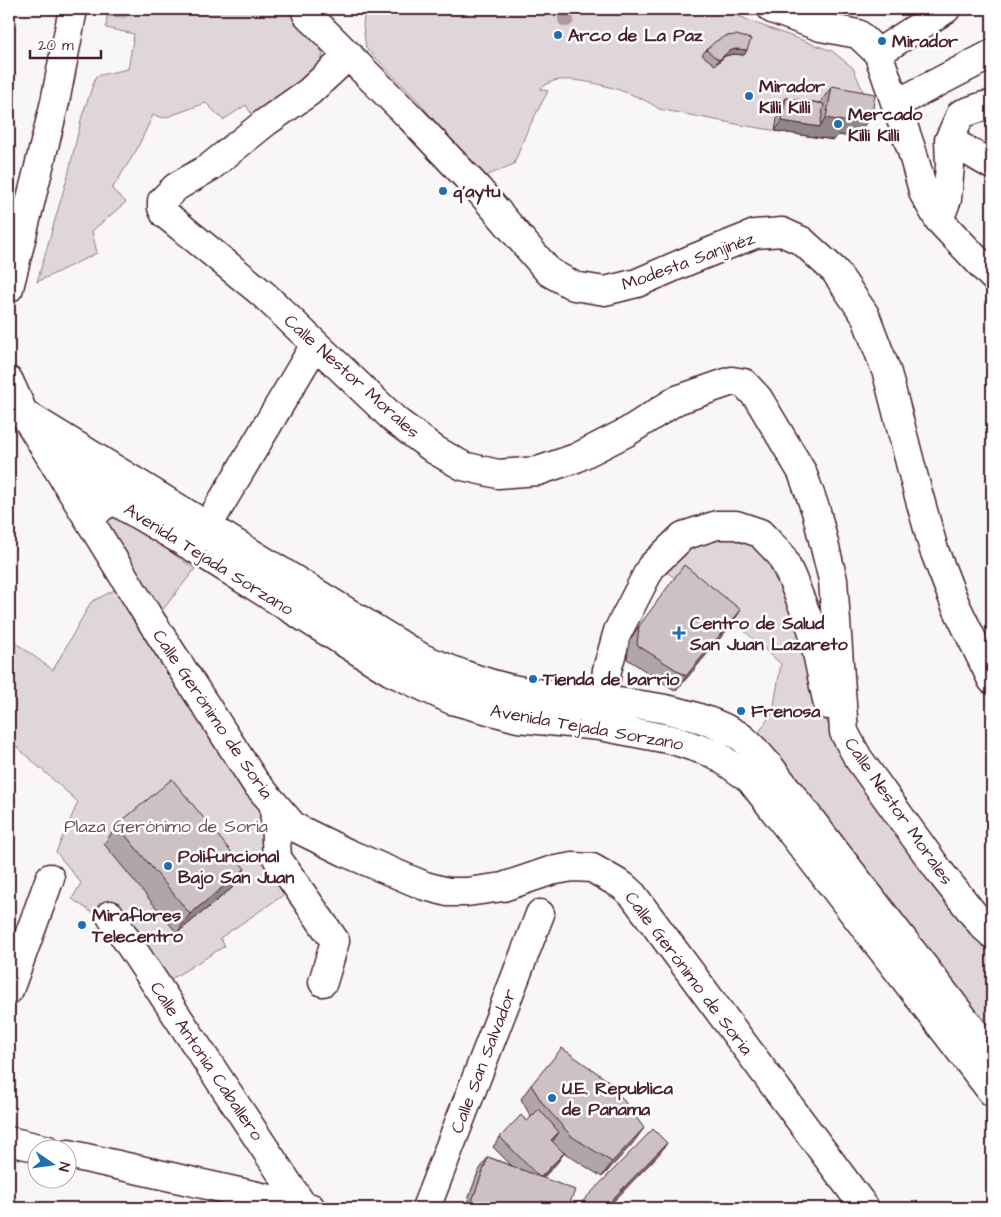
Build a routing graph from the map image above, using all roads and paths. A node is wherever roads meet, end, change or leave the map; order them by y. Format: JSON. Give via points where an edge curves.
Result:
{"nodes":[{"id":1,"x":73,"y":9,"type":"edge"},
{"id":2,"x":772,"y":9,"type":"edge"},
{"id":3,"x":946,"y":9,"type":"edge"},
{"id":4,"x":316,"y":14,"type":"edge"},
{"id":5,"x":878,"y":53,"type":"junction"},
{"id":6,"x":992,"y":54,"type":"edge"},
{"id":7,"x":349,"y":55,"type":"junction"},
{"id":8,"x":896,"y":104,"type":"junction"},
{"id":9,"x":992,"y":107,"type":"edge"},
{"id":10,"x":949,"y":140,"type":"junction"},
{"id":11,"x":992,"y":165,"type":"edge"},
{"id":12,"x":939,"y":220,"type":"junction"},
{"id":13,"x":992,"y":276,"type":"edge"},
{"id":14,"x":9,"y":288,"type":"edge"},
{"id":15,"x":315,"y":345,"type":"junction"},
{"id":16,"x":9,"y":381,"type":"edge"},
{"id":17,"x":24,"y":414,"type":"junction"},
{"id":18,"x":110,"y":466,"type":"junction"},
{"id":19,"x":85,"y":503,"type":"junction"},
{"id":20,"x":201,"y":537,"type":"junction"},
{"id":21,"x":992,"y":680,"type":"edge"},
{"id":22,"x":602,"y":714,"type":"junction"},
{"id":23,"x":844,"y":732,"type":"junction"},
{"id":24,"x":274,"y":804,"type":"junction"},
{"id":25,"x":50,"y":878,"type":"dead end"},
{"id":26,"x":540,"y":914,"type":"dead end"},
{"id":27,"x":110,"y":915,"type":"dead end"},
{"id":28,"x":992,"y":934,"type":"edge"},
{"id":29,"x":324,"y":982,"type":"dead end"},
{"id":30,"x":9,"y":990,"type":"edge"},
{"id":31,"x":992,"y":1055,"type":"edge"},
{"id":32,"x":992,"y":1092,"type":"edge"},
{"id":33,"x":9,"y":1141,"type":"edge"},
{"id":34,"x":28,"y":1145,"type":"edge"},
{"id":35,"x":78,"y":1156,"type":"edge"},
{"id":36,"x":307,"y":1207,"type":"edge"},
{"id":37,"x":426,"y":1208,"type":"edge"},
{"id":38,"x":865,"y":1208,"type":"edge"}],
"edges":[{"from":1,"to":14,"type":"street","via":[[55,102]]},
{"from":2,"to":5,"type":"street","via":[[821,27],[858,34]]},
{"from":3,"to":5,"type":"street"},
{"from":4,"to":7,"type":"street","name":"Modesta Sanjinéz"},
{"from":5,"to":8,"type":"street"},
{"from":6,"to":8,"type":"street"},
{"from":7,"to":15,"type":"street","name":"Calle Nestor Morales","via":[[309,92],[210,167],[176,187],[162,201],[165,214],[263,294]]},
{"from":7,"to":21,"type":"street","name":"Modesta Sanjinéz","via":[[478,189],[548,272],[574,286],[605,291],[637,283],[755,234],[782,232],[802,241],[835,271],[865,314],[887,373],[934,550],[956,606]]},
{"from":8,"to":12,"type":"street","via":[[924,194]]},
{"from":9,"to":10,"type":"street","via":[[984,106],[961,114]]},
{"from":10,"to":11,"type":"street"},
{"from":10,"to":12,"type":"street","via":[[947,199]]},
{"from":12,"to":13,"type":"street"},
{"from":15,"to":20,"type":"street"},
{"from":15,"to":23,"type":"street","name":"Calle Nestor Morales","via":[[396,421],[435,450],[462,466],[498,474],[538,471],[576,458],[627,432],[676,400],[732,381],[744,383],[758,398],[802,472],[816,511],[833,580]]},
{"from":16,"to":17,"type":"street","name":"Avenida Tejada Sorzano"},
{"from":17,"to":18,"type":"street","name":"Avenida Tejada Sorzano"},
{"from":17,"to":19,"type":"street","name":"Avenida Tejada Sorzano","via":[[56,466]]},
{"from":18,"to":19,"type":"street","via":[[99,467],[93,473]]},
{"from":18,"to":20,"type":"street","name":"Avenida Tejada Sorzano"},
{"from":19,"to":20,"type":"street","name":"Avenida Tejada Sorzano","via":[[114,501]]},
{"from":19,"to":24,"type":"street","name":"Calle Gerónimo de Soria","via":[[148,616],[255,782]]},
{"from":20,"to":22,"type":"street","name":"Avenida Tejada Sorzano","via":[[390,672],[452,700],[518,718]]},
{"from":22,"to":23,"type":"street","via":[[607,670],[618,631],[651,566],[683,536],[717,525],[736,525],[760,533],[781,555],[812,629],[828,708]]},
{"from":22,"to":31,"type":"street","name":"Avenida Tejada Sorzano","via":[[672,710],[706,720],[739,736],[770,767]]},
{"from":22,"to":32,"type":"street","name":"Avenida Tejada Sorzano","via":[[715,754],[750,779]]},
{"from":23,"to":28,"type":"street","name":"Calle Nestor Morales","via":[[858,758],[940,872]]},
{"from":24,"to":29,"type":"street","via":[[277,858],[335,941]]},
{"from":24,"to":38,"type":"street","name":"Calle Gerónimo de Soria","via":[[294,827],[347,853],[448,892],[503,886],[573,867],[592,868],[623,886],[633,895]]},
{"from":25,"to":30,"type":"street"},
{"from":26,"to":37,"type":"street","name":"Calle San Salvador"},
{"from":27,"to":36,"type":"street","name":"Calle Antonia Caballero"},
{"from":33,"to":34,"type":"street"},
{"from":35,"to":36,"type":"street"}]}
